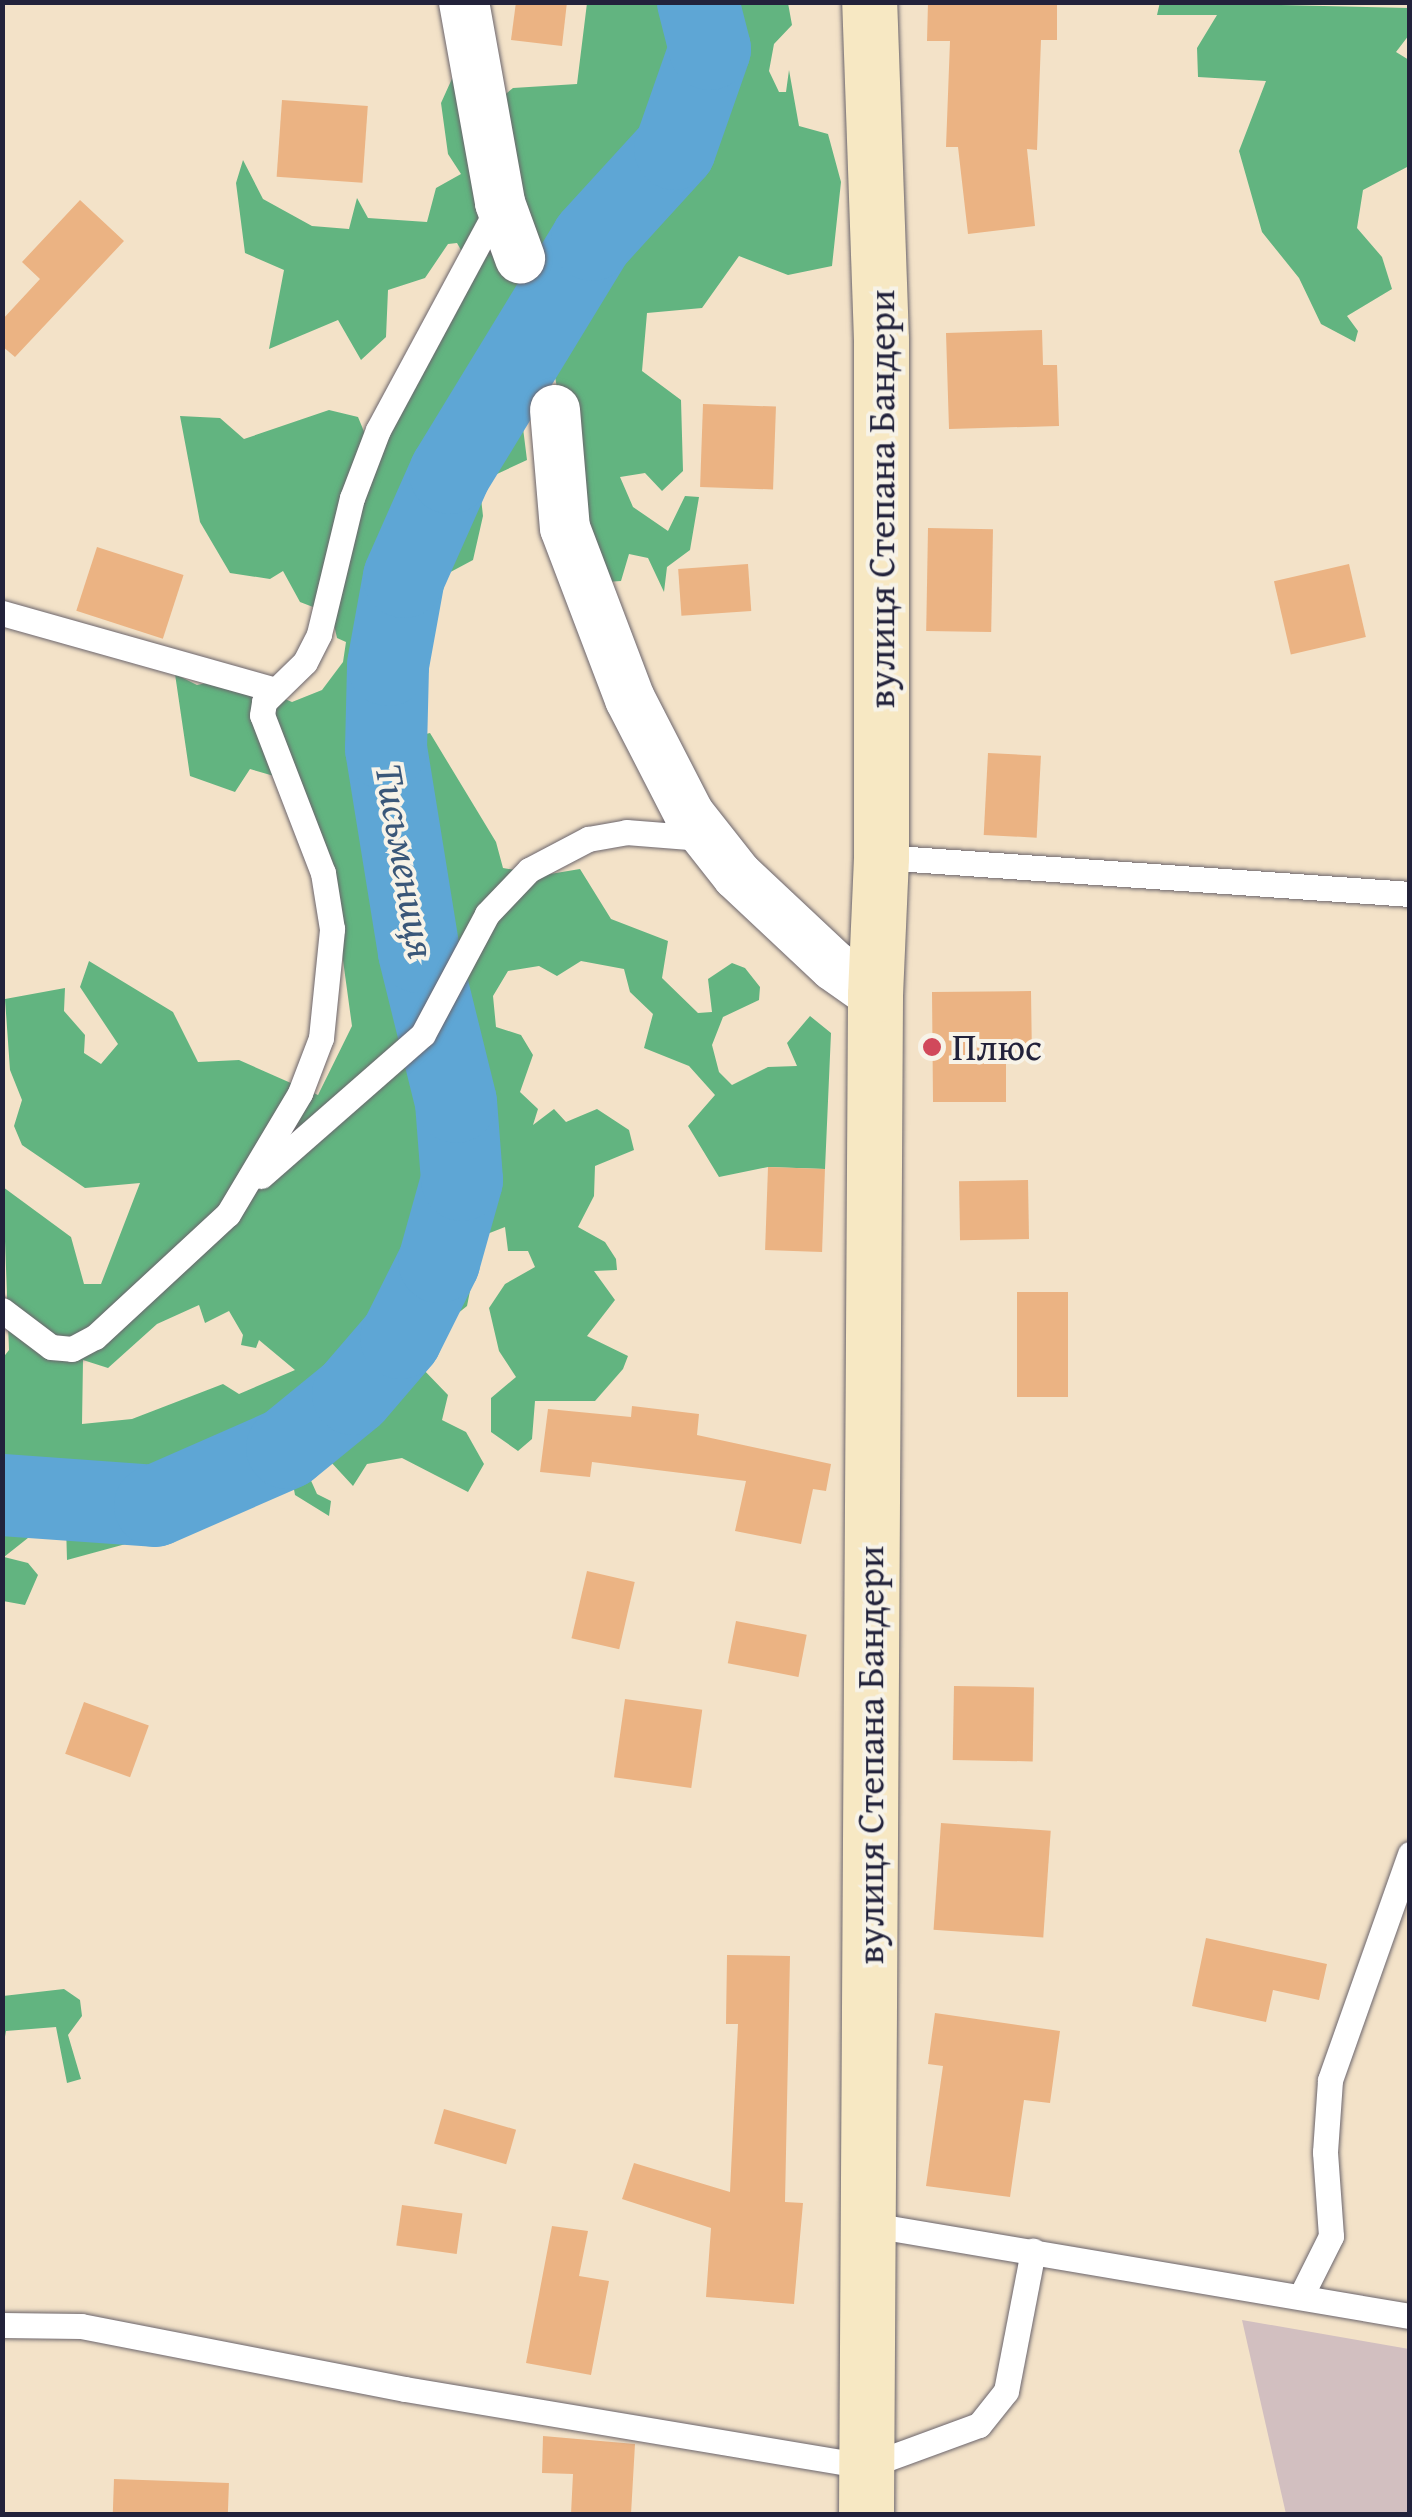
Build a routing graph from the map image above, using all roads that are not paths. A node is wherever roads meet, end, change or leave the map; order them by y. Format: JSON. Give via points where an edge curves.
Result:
{"nodes":[{"id":1,"x":464,"y":2,"type":"edge"},
{"id":2,"x":869,"y":2,"type":"edge"},
{"id":3,"x":500,"y":203,"type":"junction"},
{"id":4,"x":520,"y":258,"type":"dead end"},
{"id":5,"x":555,"y":410,"type":"dead end"},
{"id":6,"x":2,"y":613,"type":"edge"},
{"id":7,"x":273,"y":689,"type":"junction"},
{"id":8,"x":710,"y":840,"type":"junction"},
{"id":9,"x":882,"y":857,"type":"junction"},
{"id":10,"x":1410,"y":894,"type":"edge"},
{"id":11,"x":875,"y":995,"type":"junction"},
{"id":12,"x":250,"y":1186,"type":"junction"},
{"id":13,"x":2,"y":1310,"type":"edge"},
{"id":14,"x":1410,"y":1854,"type":"edge"},
{"id":15,"x":866,"y":2224,"type":"junction"},
{"id":16,"x":1033,"y":2252,"type":"junction"},
{"id":17,"x":1301,"y":2296,"type":"junction"},
{"id":18,"x":1410,"y":2316,"type":"edge"},
{"id":19,"x":2,"y":2325,"type":"edge"},
{"id":20,"x":866,"y":2490,"type":"edge"}],
"edges":[{"from":1,"to":3,"type":"street"},
{"from":2,"to":9,"type":"main road","name":"вулиця Степана Бандери","via":[[881,320]]},
{"from":3,"to":4,"type":"street"},
{"from":3,"to":7,"type":"lane","via":[[378,430],[352,498],[319,634],[305,662]]},
{"from":5,"to":8,"type":"street","via":[[565,528],[630,700],[689,814]]},
{"from":6,"to":7,"type":"lane"},
{"from":7,"to":12,"type":"lane","via":[[262,716],[323,873],[332,929],[330,984],[321,1038],[300,1093]]},
{"from":8,"to":11,"type":"street","via":[[764,901]]},
{"from":8,"to":12,"type":"lane","via":[[626,832],[588,839],[530,870],[487,914],[423,1034]]},
{"from":9,"to":10,"type":"lane"},
{"from":9,"to":11,"type":"main road","name":"вулиця Степана Бандери"},
{"from":11,"to":15,"type":"main road","name":"вулиця Степана Бандери"},
{"from":12,"to":13,"type":"lane","via":[[180,1263],[95,1337],[72,1348],[51,1347]]},
{"from":14,"to":17,"type":"lane","via":[[1330,2080],[1325,2152],[1331,2236]]},
{"from":15,"to":16,"type":"lane"},
{"from":15,"to":20,"type":"main road","name":"вулиця Степана Бандери"},
{"from":16,"to":17,"type":"lane"},
{"from":16,"to":20,"type":"lane","via":[[1006,2391],[979,2425]]},
{"from":17,"to":18,"type":"lane"},
{"from":19,"to":20,"type":"lane","via":[[81,2326]]}]}
